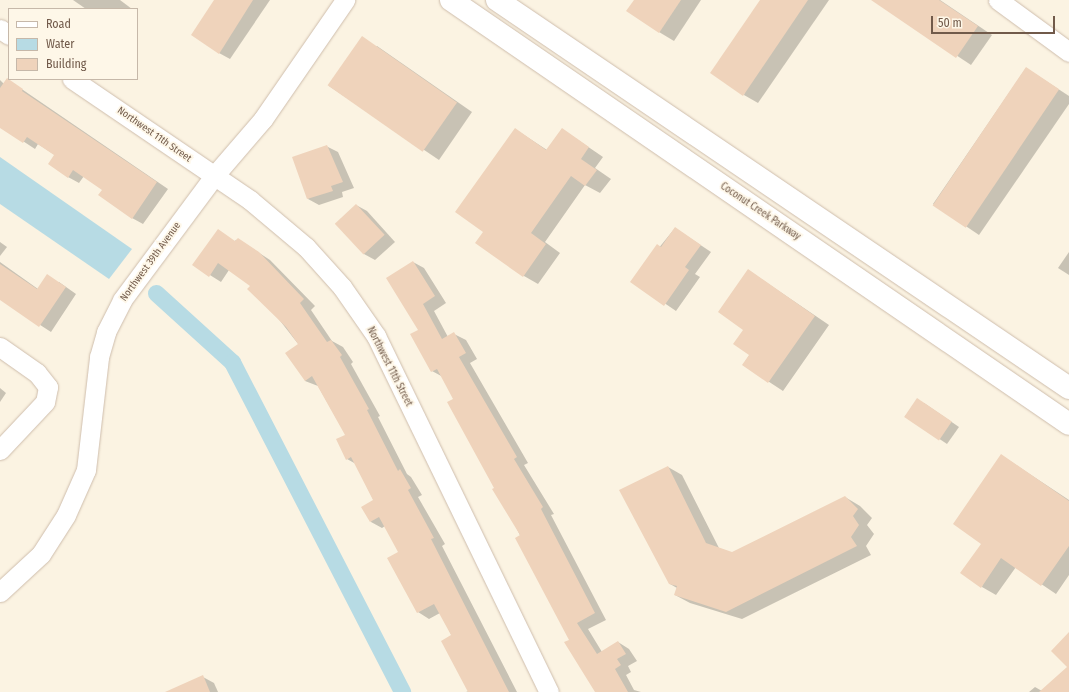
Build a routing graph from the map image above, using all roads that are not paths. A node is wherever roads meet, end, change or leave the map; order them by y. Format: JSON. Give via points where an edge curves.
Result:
{"nodes":[{"id":1,"x":345,"y":0,"type":"edge"},
{"id":2,"x":451,"y":0,"type":"edge"},
{"id":3,"x":497,"y":0,"type":"edge"},
{"id":4,"x":998,"y":0,"type":"edge"},
{"id":5,"x":1069,"y":52,"type":"edge"},
{"id":6,"x":73,"y":80,"type":"edge"},
{"id":7,"x":214,"y":176,"type":"junction"},
{"id":8,"x":765,"y":214,"type":"junction"},
{"id":9,"x":964,"y":317,"type":"junction"},
{"id":10,"x":0,"y":347,"type":"edge"},
{"id":11,"x":1069,"y":388,"type":"edge"},
{"id":12,"x":1069,"y":424,"type":"edge"},
{"id":13,"x":0,"y":450,"type":"edge"},
{"id":14,"x":0,"y":592,"type":"edge"},
{"id":15,"x":549,"y":692,"type":"edge"}],
"edges":[{"from":1,"to":7,"type":"street","name":"Northwest 39th Avenue","via":[[263,119]]},
{"from":2,"to":8,"type":"main road","name":"Coconut Creek Parkway"},
{"from":3,"to":9,"type":"main road"},
{"from":4,"to":5,"type":"street"},
{"from":6,"to":7,"type":"street","name":"Northwest 11th Street"},
{"from":7,"to":14,"type":"street","name":"Northwest 39th Avenue","via":[[122,300],[106,332],[99,357],[83,476],[66,515],[41,554]]},
{"from":7,"to":15,"type":"street","name":"Northwest 11th Street","via":[[250,200],[306,247],[342,288],[376,336]]},
{"from":8,"to":9,"type":"main road","via":[[798,219],[930,310]]},
{"from":8,"to":12,"type":"main road","name":"Coconut Creek Parkway"},
{"from":9,"to":11,"type":"main road"},
{"from":10,"to":13,"type":"street","via":[[36,373],[48,387],[45,402]]}]}
